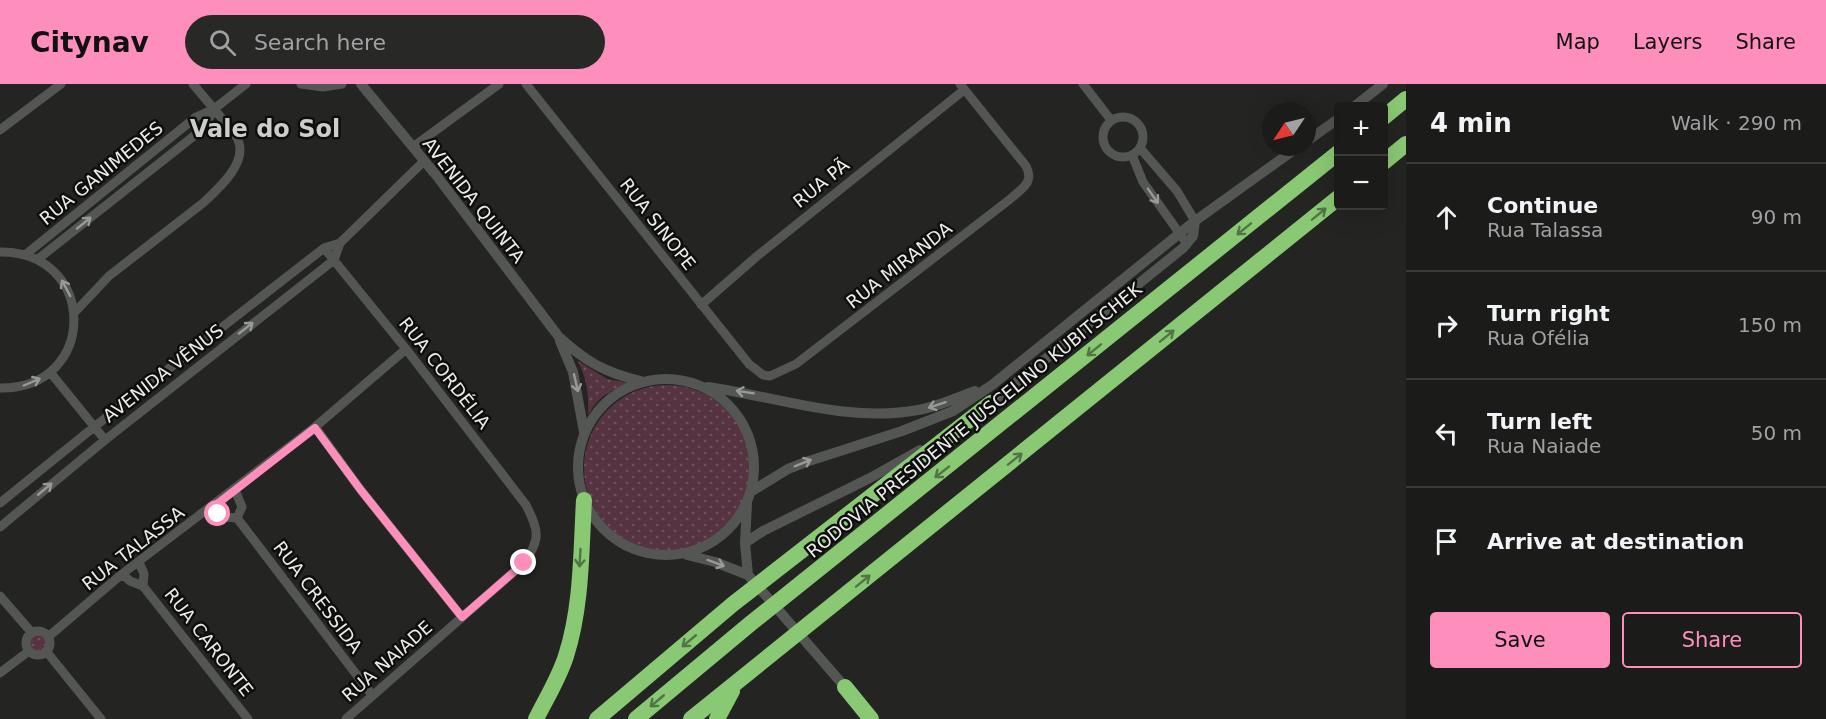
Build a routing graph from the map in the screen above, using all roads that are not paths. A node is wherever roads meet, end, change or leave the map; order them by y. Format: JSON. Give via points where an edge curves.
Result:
{"nodes":[{"id":1,"x":61,"y":84,"type":"edge"},
{"id":2,"x":193,"y":84,"type":"edge"},
{"id":3,"x":246,"y":84,"type":"edge"},
{"id":4,"x":301,"y":84,"type":"edge"},
{"id":5,"x":342,"y":84,"type":"edge"},
{"id":6,"x":361,"y":84,"type":"edge"},
{"id":7,"x":499,"y":84,"type":"edge"},
{"id":8,"x":526,"y":84,"type":"edge"},
{"id":9,"x":1083,"y":84,"type":"edge"},
{"id":10,"x":1383,"y":84,"type":"edge"},
{"id":11,"x":962,"y":87,"type":"edge"},
{"id":12,"x":1406,"y":99,"type":"edge"},
{"id":13,"x":1360,"y":102,"type":"edge"},
{"id":14,"x":214,"y":109,"type":"junction"},
{"id":15,"x":1388,"y":113,"type":"edge"},
{"id":16,"x":1111,"y":120,"type":"junction"},
{"id":17,"x":1334,"y":122,"type":"edge"},
{"id":18,"x":0,"y":130,"type":"edge"},
{"id":19,"x":1316,"y":135,"type":"edge"},
{"id":20,"x":1406,"y":144,"type":"edge"},
{"id":21,"x":413,"y":147,"type":"junction"},
{"id":22,"x":1140,"y":148,"type":"junction"},
{"id":23,"x":1132,"y":155,"type":"junction"},
{"id":24,"x":1285,"y":156,"type":"edge"},
{"id":25,"x":1334,"y":156,"type":"edge"},
{"id":26,"x":1388,"y":158,"type":"edge"},
{"id":27,"x":424,"y":161,"type":"junction"},
{"id":28,"x":1334,"y":201,"type":"edge"},
{"id":29,"x":1195,"y":220,"type":"junction"},
{"id":30,"x":1179,"y":233,"type":"junction"},
{"id":31,"x":340,"y":243,"type":"junction"},
{"id":32,"x":1187,"y":244,"type":"junction"},
{"id":33,"x":324,"y":248,"type":"junction"},
{"id":34,"x":0,"y":252,"type":"edge"},
{"id":35,"x":25,"y":255,"type":"junction"},
{"id":36,"x":38,"y":259,"type":"junction"},
{"id":37,"x":334,"y":261,"type":"junction"},
{"id":38,"x":701,"y":305,"type":"junction"},
{"id":39,"x":74,"y":313,"type":"junction"},
{"id":40,"x":559,"y":338,"type":"junction"},
{"id":41,"x":406,"y":349,"type":"junction"},
{"id":42,"x":50,"y":372,"type":"junction"},
{"id":43,"x":771,"y":376,"type":"joint"},
{"id":44,"x":641,"y":381,"type":"junction"},
{"id":45,"x":992,"y":385,"type":"junction"},
{"id":46,"x":702,"y":386,"type":"junction"},
{"id":47,"x":0,"y":388,"type":"edge"},
{"id":48,"x":991,"y":403,"type":"junction"},
{"id":49,"x":93,"y":427,"type":"junction"},
{"id":50,"x":315,"y":428,"type":"junction"},
{"id":51,"x":584,"y":432,"type":"junction"},
{"id":52,"x":105,"y":440,"type":"junction"},
{"id":53,"x":235,"y":490,"type":"junction"},
{"id":54,"x":750,"y":496,"type":"junction"},
{"id":55,"x":584,"y":500,"type":"junction"},
{"id":56,"x":0,"y":503,"type":"edge"},
{"id":57,"x":212,"y":508,"type":"junction"},
{"id":58,"x":237,"y":518,"type":"junction"},
{"id":59,"x":535,"y":521,"type":"joint"},
{"id":60,"x":0,"y":527,"type":"edge"},
{"id":61,"x":745,"y":543,"type":"junction"},
{"id":62,"x":683,"y":554,"type":"junction"},
{"id":63,"x":139,"y":562,"type":"junction"},
{"id":64,"x":122,"y":574,"type":"junction"},
{"id":65,"x":748,"y":576,"type":"junction"},
{"id":66,"x":143,"y":586,"type":"junction"},
{"id":67,"x":0,"y":596,"type":"edge"},
{"id":68,"x":462,"y":617,"type":"junction"},
{"id":69,"x":32,"y":633,"type":"junction"},
{"id":70,"x":48,"y":637,"type":"junction"},
{"id":71,"x":29,"y":651,"type":"junction"},
{"id":72,"x":46,"y":651,"type":"junction"},
{"id":73,"x":0,"y":673,"type":"edge"},
{"id":74,"x":739,"y":681,"type":"junction"},
{"id":75,"x":845,"y":687,"type":"junction"},
{"id":76,"x":372,"y":695,"type":"junction"},
{"id":77,"x":101,"y":719,"type":"edge"},
{"id":78,"x":248,"y":719,"type":"edge"},
{"id":79,"x":346,"y":719,"type":"edge"},
{"id":80,"x":536,"y":719,"type":"edge"},
{"id":81,"x":597,"y":719,"type":"edge"},
{"id":82,"x":636,"y":719,"type":"edge"},
{"id":83,"x":691,"y":719,"type":"edge"},
{"id":84,"x":717,"y":719,"type":"edge"},
{"id":85,"x":860,"y":719,"type":"edge"},
{"id":86,"x":871,"y":719,"type":"edge"}],
"edges":[{"from":1,"to":18,"type":"street"},
{"from":2,"to":14,"type":"street"},
{"from":3,"to":14,"type":"street"},
{"from":4,"to":5,"type":"street"},
{"from":6,"to":21,"type":"street","name":"AVENIDA QUINTA"},
{"from":7,"to":21,"type":"street"},
{"from":8,"to":38,"type":"street","name":"RUA SINOPE"},
{"from":9,"to":16,"type":"street"},
{"from":10,"to":13,"type":"street"},
{"from":11,"to":38,"type":"street","name":"RUA PÃ"},
{"from":11,"to":43,"type":"street","name":"RUA MIRANDA","via":[[1026,166],[1029,180],[1010,200],[821,346]]},
{"from":12,"to":15,"type":"highway"},
{"from":14,"to":35,"type":"street","name":"RUA GANIMEDES","via":[[196,117]]},
{"from":36,"to":14,"type":"street","name":"RUA GANIMEDES","one_way":true,"via":[[204,128]]},
{"from":14,"to":39,"type":"street","via":[[238,140],[240,154],[231,172],[203,203],[109,276]]},
{"from":16,"to":22,"type":"street","via":[[1129,118],[1138,126],[1143,137]]},
{"from":16,"to":23,"type":"street","via":[[1104,130],[1106,147],[1115,155]]},
{"from":17,"to":19,"type":"street"},
{"from":20,"to":26,"type":"highway"},
{"from":21,"to":27,"type":"street","name":"AVENIDA QUINTA"},
{"from":22,"to":23,"type":"street"},
{"from":22,"to":29,"type":"street","via":[[1172,184]]},
{"from":23,"to":30,"type":"street","one_way":true,"via":[[1143,182]]},
{"from":24,"to":29,"type":"street"},
{"from":25,"to":82,"type":"highway","name":"RODOVIA PRESIDENTE JUSCELINO KUBITSCHEK","one_way":true},
{"from":27,"to":31,"type":"street","name":"AVENIDA VÊNUS"},
{"from":27,"to":40,"type":"street","name":"AVENIDA QUINTA"},
{"from":74,"to":28,"type":"highway","one_way":true},
{"from":29,"to":30,"type":"street"},
{"from":29,"to":32,"type":"street","via":[[1193,236]]},
{"from":30,"to":32,"type":"street"},
{"from":30,"to":45,"type":"street"},
{"from":31,"to":33,"type":"street","name":"AVENIDA VÊNUS"},
{"from":31,"to":37,"type":"street","name":"AVENIDA VÊNUS"},
{"from":32,"to":48,"type":"street"},
{"from":33,"to":37,"type":"street","name":"RUA CORDÉLIA"},
{"from":33,"to":49,"type":"street","name":"AVENIDA VÊNUS"},
{"from":34,"to":35,"type":"street"},
{"from":35,"to":36,"type":"street"},
{"from":39,"to":36,"type":"street","one_way":true,"via":[[63,282]]},
{"from":37,"to":41,"type":"street","name":"RUA CORDÉLIA"},
{"from":52,"to":37,"type":"street","name":"AVENIDA VÊNUS","one_way":true},
{"from":38,"to":43,"type":"street","name":"RUA SINOPE","via":[[749,364]]},
{"from":39,"to":42,"type":"street","via":[[67,352]]},
{"from":40,"to":44,"type":"street","name":"AVENIDA QUINTA","via":[[597,367]]},
{"from":40,"to":51,"type":"street","name":"AVENIDA QUINTA","one_way":true,"via":[[573,372]]},
{"from":41,"to":50,"type":"street","name":"RUA TALASSA"},
{"from":41,"to":59,"type":"street","name":"RUA CORDÉLIA"},
{"from":47,"to":42,"type":"street","one_way":true,"via":[[27,385]]},
{"from":42,"to":49,"type":"street"},
{"from":44,"to":46,"type":"street","via":[[672,378]]},
{"from":44,"to":51,"type":"street","via":[[617,392],[598,410]]},
{"from":45,"to":46,"type":"street","one_way":true,"via":[[920,410],[861,415]]},
{"from":54,"to":45,"type":"street","one_way":true,"via":[[788,469],[930,421]]},
{"from":46,"to":54,"type":"street","via":[[724,400],[751,441],[755,466]]},
{"from":48,"to":61,"type":"street","via":[[902,460]]},
{"from":48,"to":81,"type":"highway","one_way":true,"via":[[733,604]]},
{"from":49,"to":52,"type":"street"},
{"from":49,"to":56,"type":"street","name":"AVENIDA VÊNUS"},
{"from":50,"to":53,"type":"street","name":"RUA TALASSA"},
{"from":50,"to":68,"type":"street"},
{"from":51,"to":55,"type":"street","via":[[578,454]]},
{"from":60,"to":52,"type":"street","name":"AVENIDA VÊNUS","one_way":true},
{"from":53,"to":57,"type":"street","name":"RUA TALASSA"},
{"from":53,"to":58,"type":"street","via":[[242,507]]},
{"from":54,"to":61,"type":"street"},
{"from":54,"to":62,"type":"street","via":[[733,525],[719,539]]},
{"from":55,"to":62,"type":"street","via":[[596,521],[635,550],[659,556]]},
{"from":55,"to":80,"type":"highway","one_way":true,"via":[[573,630],[566,657]]},
{"from":57,"to":58,"type":"street","via":[[224,517]]},
{"from":57,"to":63,"type":"street","name":"RUA TALASSA"},
{"from":58,"to":76,"type":"street","name":"RUA CRESSIDA"},
{"from":59,"to":68,"type":"street","name":"RUA NAIADE","via":[[538,536],[524,563]]},
{"from":61,"to":65,"type":"street"},
{"from":62,"to":65,"type":"street","one_way":true},
{"from":63,"to":64,"type":"street","name":"RUA TALASSA"},
{"from":63,"to":66,"type":"street","name":"RUA CARONTE"},
{"from":64,"to":66,"type":"street","name":"RUA CARONTE"},
{"from":64,"to":70,"type":"street","name":"RUA TALASSA"},
{"from":65,"to":75,"type":"street"},
{"from":66,"to":78,"type":"street","name":"RUA CARONTE"},
{"from":67,"to":69,"type":"street"},
{"from":68,"to":76,"type":"street","name":"RUA NAIADE"},
{"from":69,"to":70,"type":"street","via":[[39,631]]},
{"from":69,"to":71,"type":"street","via":[[27,639]]},
{"from":70,"to":72,"type":"street"},
{"from":71,"to":72,"type":"street","via":[[36,655]]},
{"from":71,"to":73,"type":"street"},
{"from":72,"to":77,"type":"street"},
{"from":74,"to":83,"type":"highway"},
{"from":74,"to":84,"type":"highway"},
{"from":75,"to":85,"type":"highway"},
{"from":75,"to":86,"type":"highway"},
{"from":76,"to":79,"type":"street","name":"RUA NAIADE"}]}
